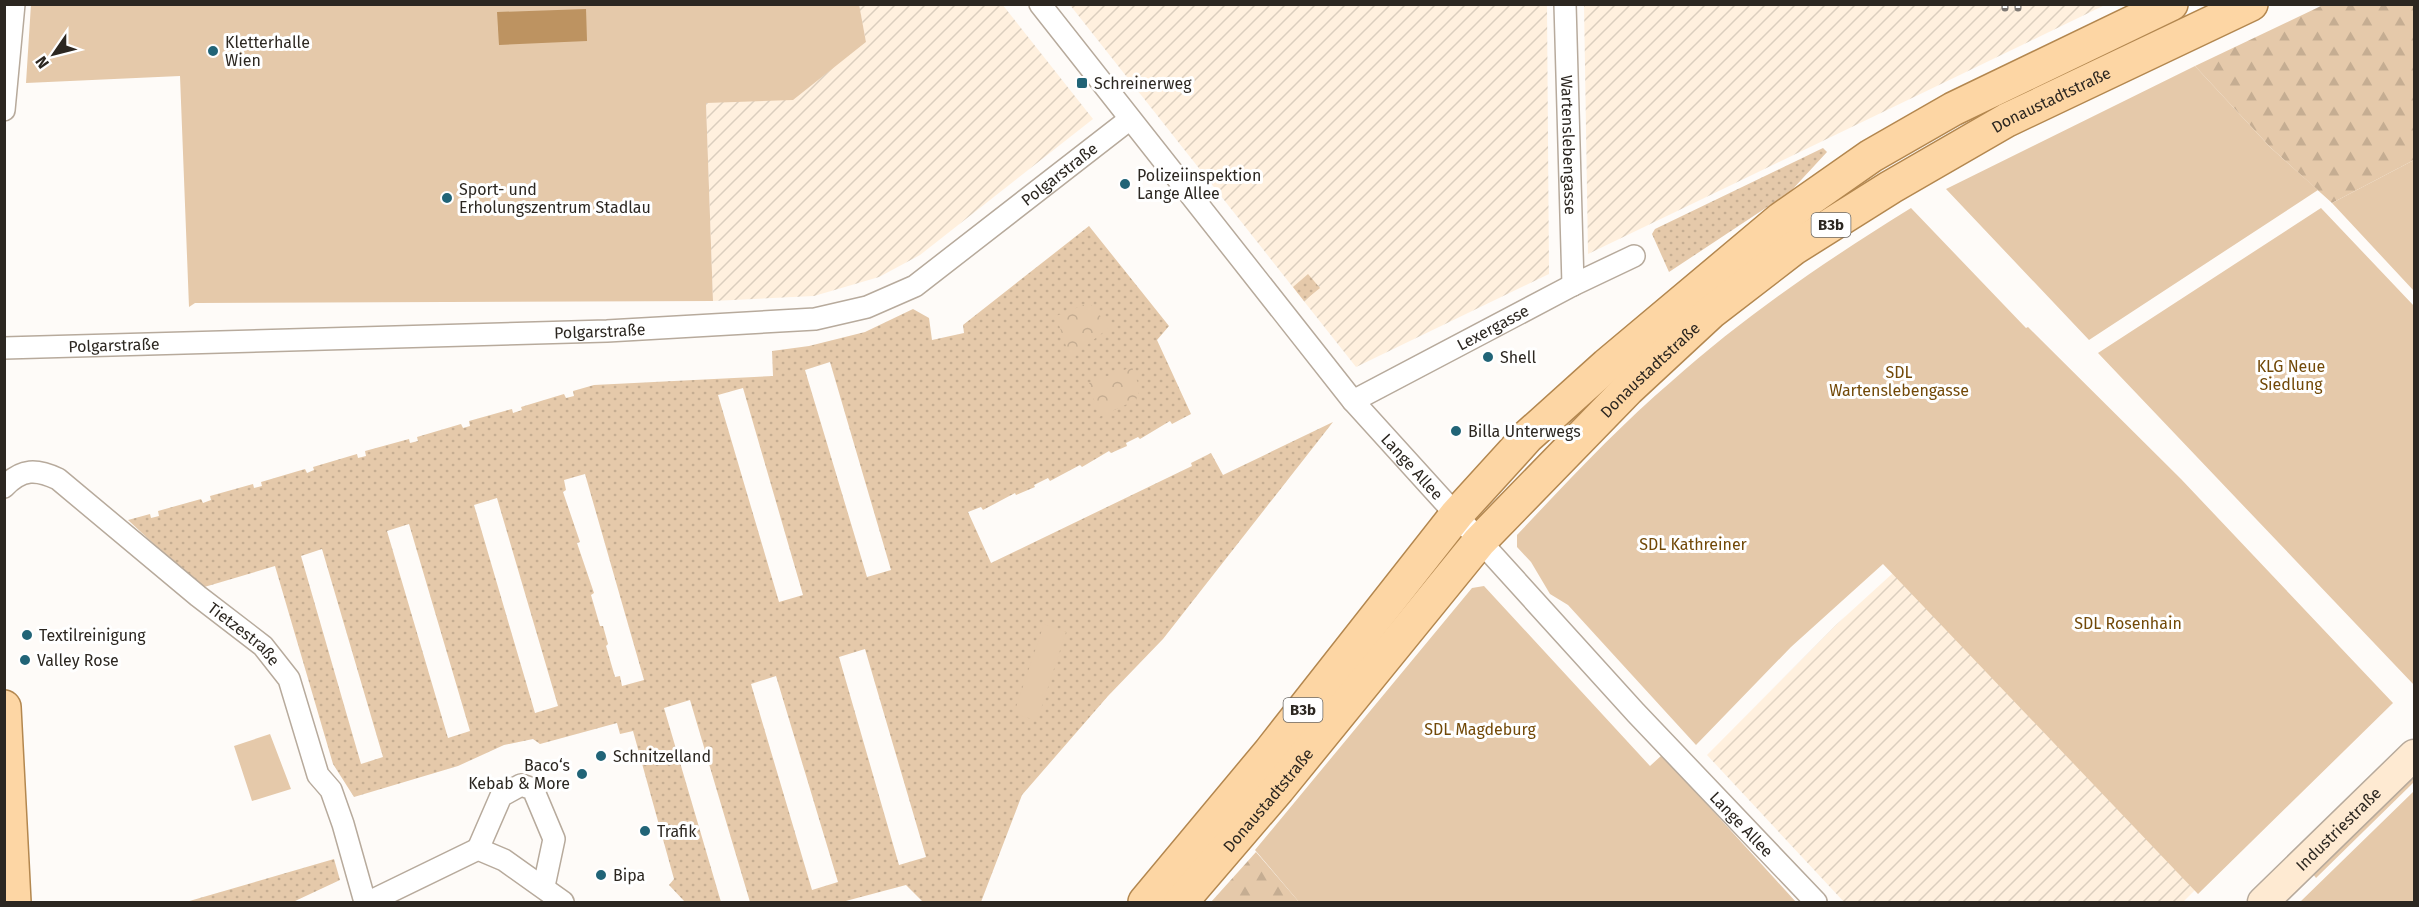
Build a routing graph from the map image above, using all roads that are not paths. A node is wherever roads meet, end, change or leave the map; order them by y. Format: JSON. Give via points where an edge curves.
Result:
{"nodes":[{"id":1,"x":14,"y":4,"type":"edge"},
{"id":2,"x":1040,"y":4,"type":"edge"},
{"id":3,"x":1564,"y":4,"type":"edge"},
{"id":4,"x":2171,"y":4,"type":"edge"},
{"id":5,"x":2251,"y":4,"type":"edge"},
{"id":6,"x":4,"y":110,"type":"edge"},
{"id":7,"x":1130,"y":119,"type":"junction"},
{"id":8,"x":1634,"y":256,"type":"dead end"},
{"id":9,"x":1573,"y":285,"type":"junction"},
{"id":10,"x":4,"y":348,"type":"edge"},
{"id":11,"x":1353,"y":401,"type":"junction"},
{"id":12,"x":4,"y":487,"type":"edge"},
{"id":13,"x":1457,"y":514,"type":"junction"},
{"id":14,"x":1479,"y":542,"type":"junction"},
{"id":15,"x":4,"y":707,"type":"edge"},
{"id":16,"x":2415,"y":755,"type":"edge"},
{"id":17,"x":478,"y":849,"type":"junction"},
{"id":18,"x":544,"y":886,"type":"junction"},
{"id":19,"x":14,"y":903,"type":"edge"},
{"id":20,"x":367,"y":903,"type":"edge"},
{"id":21,"x":563,"y":903,"type":"edge"},
{"id":22,"x":1145,"y":903,"type":"edge"},
{"id":23,"x":1181,"y":903,"type":"edge"},
{"id":24,"x":1816,"y":903,"type":"edge"},
{"id":25,"x":2263,"y":903,"type":"edge"}],
"edges":[{"from":1,"to":6,"type":"street"},
{"from":2,"to":7,"type":"street","name":"Lange Allee"},
{"from":3,"to":9,"type":"street","name":"Wartenslebengasse"},
{"from":4,"to":13,"type":"main road","name":"Donaustadtstraße","number":"B3b","via":[[1953,109],[1871,156],[1781,219],[1528,436]]},
{"from":5,"to":14,"type":"main road","name":"Donaustadtstraße","number":"B3b","via":[[2007,120],[1890,187],[1794,249],[1711,312],[1628,389]]},
{"from":7,"to":10,"type":"street","name":"Polgarstraße","via":[[915,286],[867,308],[815,319],[607,332]]},
{"from":7,"to":11,"type":"street","name":"Lange Allee"},
{"from":8,"to":9,"type":"street","name":"Lexergasse"},
{"from":9,"to":11,"type":"street","name":"Lexergasse"},
{"from":11,"to":13,"type":"street","name":"Lange Allee"},
{"from":12,"to":20,"type":"street","name":"Tietzestraße","via":[[17,476],[40,470],[58,479],[263,646],[289,679],[318,775],[331,790]]},
{"from":13,"to":14,"type":"street","name":"Lange Allee"},
{"from":13,"to":22,"type":"main road","name":"Donaustadtstraße","number":"B3b"},
{"from":14,"to":23,"type":"main road","name":"Donaustadtstraße","number":"B3b"},
{"from":14,"to":24,"type":"street","name":"Lange Allee"},
{"from":15,"to":19,"type":"main road"},
{"from":16,"to":25,"type":"street","name":"Industriestraße"},
{"from":17,"to":18,"type":"street","via":[[504,860]]},
{"from":17,"to":18,"type":"street","via":[[501,796],[521,785],[534,789],[554,839]]},
{"from":17,"to":20,"type":"street"},
{"from":18,"to":21,"type":"street"}]}
